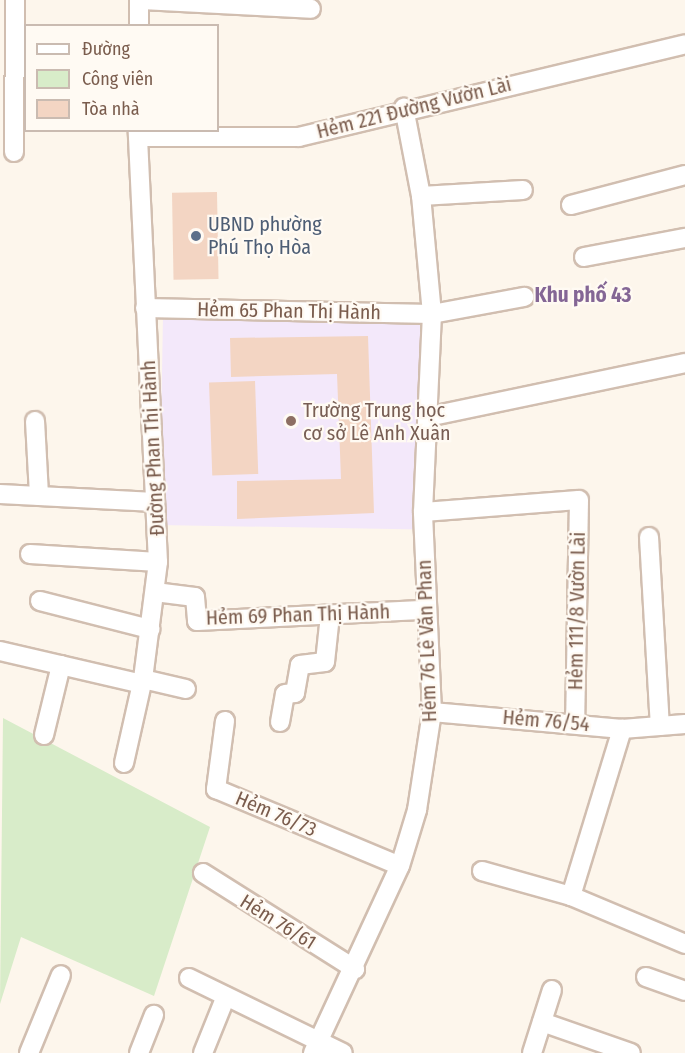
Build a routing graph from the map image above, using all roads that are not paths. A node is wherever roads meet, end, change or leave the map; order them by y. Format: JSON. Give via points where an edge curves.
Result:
{"nodes":[{"id":1,"x":15,"y":0,"type":"edge"},
{"id":2,"x":140,"y":0,"type":"edge"},
{"id":3,"x":311,"y":9,"type":"dead end"},
{"id":4,"x":139,"y":24,"type":"edge"},
{"id":5,"x":685,"y":44,"type":"edge"},
{"id":6,"x":404,"y":108,"type":"junction"},
{"id":7,"x":138,"y":134,"type":"edge"},
{"id":8,"x":14,"y":152,"type":"dead end"},
{"id":9,"x":685,"y":176,"type":"edge"},
{"id":10,"x":523,"y":190,"type":"dead end"},
{"id":11,"x":421,"y":196,"type":"junction"},
{"id":12,"x":571,"y":205,"type":"dead end"},
{"id":13,"x":685,"y":238,"type":"edge"},
{"id":14,"x":584,"y":257,"type":"dead end"},
{"id":15,"x":524,"y":297,"type":"dead end"},
{"id":16,"x":145,"y":308,"type":"junction"},
{"id":17,"x":432,"y":314,"type":"junction"},
{"id":18,"x":685,"y":363,"type":"edge"},
{"id":19,"x":427,"y":417,"type":"junction"},
{"id":20,"x":35,"y":422,"type":"dead end"},
{"id":21,"x":0,"y":494,"type":"edge"},
{"id":22,"x":39,"y":496,"type":"junction"},
{"id":23,"x":155,"y":502,"type":"junction"},
{"id":24,"x":423,"y":512,"type":"junction"},
{"id":25,"x":649,"y":537,"type":"dead end"},
{"id":26,"x":30,"y":554,"type":"dead end"},
{"id":27,"x":158,"y":562,"type":"junction"},
{"id":28,"x":155,"y":592,"type":"junction"},
{"id":29,"x":40,"y":601,"type":"dead end"},
{"id":30,"x":426,"y":610,"type":"junction"},
{"id":31,"x":330,"y":615,"type":"junction"},
{"id":32,"x":150,"y":629,"type":"junction"},
{"id":33,"x":0,"y":651,"type":"edge"},
{"id":34,"x":61,"y":665,"type":"junction"},
{"id":35,"x":142,"y":682,"type":"junction"},
{"id":36,"x":186,"y":689,"type":"dead end"},
{"id":37,"x":432,"y":712,"type":"junction"},
{"id":38,"x":225,"y":721,"type":"dead end"},
{"id":39,"x":280,"y":722,"type":"dead end"},
{"id":40,"x":575,"y":723,"type":"junction"},
{"id":41,"x":685,"y":724,"type":"edge"},
{"id":42,"x":660,"y":726,"type":"junction"},
{"id":43,"x":622,"y":729,"type":"junction"},
{"id":44,"x":44,"y":735,"type":"dead end"},
{"id":45,"x":124,"y":764,"type":"dead end"},
{"id":46,"x":400,"y":866,"type":"junction"},
{"id":47,"x":482,"y":871,"type":"dead end"},
{"id":48,"x":203,"y":873,"type":"dead end"},
{"id":49,"x":572,"y":896,"type":"junction"},
{"id":50,"x":685,"y":942,"type":"edge"},
{"id":51,"x":355,"y":969,"type":"junction"},
{"id":52,"x":62,"y":975,"type":"dead end"},
{"id":53,"x":646,"y":976,"type":"dead end"},
{"id":54,"x":189,"y":978,"type":"dead end"},
{"id":55,"x":552,"y":990,"type":"dead end"},
{"id":56,"x":685,"y":991,"type":"edge"},
{"id":57,"x":226,"y":996,"type":"junction"},
{"id":58,"x":154,"y":1015,"type":"dead end"},
{"id":59,"x":542,"y":1022,"type":"junction"},
{"id":60,"x":316,"y":1047,"type":"edge"},
{"id":61,"x":29,"y":1053,"type":"edge"},
{"id":62,"x":139,"y":1053,"type":"edge"},
{"id":63,"x":203,"y":1053,"type":"edge"},
{"id":64,"x":343,"y":1053,"type":"edge"},
{"id":65,"x":532,"y":1053,"type":"edge"},
{"id":66,"x":631,"y":1053,"type":"edge"}],
"edges":[{"from":1,"to":8,"type":"street"},
{"from":2,"to":3,"type":"street"},
{"from":2,"to":4,"type":"street"},
{"from":5,"to":6,"type":"street","name":"Hẻm 221 Đường Vườn Lài"},
{"from":6,"to":7,"type":"street","name":"Hẻm 221 Đường Vườn Lài","via":[[300,136]]},
{"from":6,"to":11,"type":"street","name":"Hẻm 76 Lê Văn Phan"},
{"from":7,"to":16,"type":"street","name":"Đường Phan Thị Hành"},
{"from":9,"to":12,"type":"street"},
{"from":10,"to":11,"type":"street"},
{"from":11,"to":17,"type":"street","name":"Hẻm 76 Lê Văn Phan"},
{"from":13,"to":14,"type":"street"},
{"from":15,"to":17,"type":"street","name":"Hẻm 65 Phan Thị Hành"},
{"from":16,"to":17,"type":"street","name":"Hẻm 65 Phan Thị Hành"},
{"from":16,"to":23,"type":"street","name":"Đường Phan Thị Hành"},
{"from":17,"to":19,"type":"street","name":"Hẻm 76 Lê Văn Phan"},
{"from":18,"to":19,"type":"street"},
{"from":19,"to":24,"type":"street","name":"Hẻm 76 Lê Văn Phan"},
{"from":20,"to":22,"type":"street"},
{"from":21,"to":22,"type":"street"},
{"from":22,"to":23,"type":"street"},
{"from":23,"to":27,"type":"street","name":"Đường Phan Thị Hành"},
{"from":24,"to":30,"type":"street","name":"Hẻm 76 Lê Văn Phan"},
{"from":24,"to":40,"type":"street","name":"Hẻm 111/8 Vườn Lài","via":[[579,500]]},
{"from":25,"to":42,"type":"street"},
{"from":26,"to":27,"type":"street"},
{"from":27,"to":28,"type":"street","name":"Đường Phan Thị Hành"},
{"from":28,"to":31,"type":"street","name":"Hẻm 69 Phan Thị Hành","via":[[195,597],[197,621]]},
{"from":28,"to":32,"type":"street","name":"Đường Phan Thị Hành"},
{"from":29,"to":32,"type":"street"},
{"from":30,"to":31,"type":"street","name":"Hẻm 69 Phan Thị Hành"},
{"from":30,"to":37,"type":"street","name":"Hẻm 76 Lê Văn Phan"},
{"from":31,"to":39,"type":"street","via":[[325,662],[300,665],[295,693],[285,694]]},
{"from":32,"to":35,"type":"street","name":"Đường Phan Thị Hành"},
{"from":33,"to":34,"type":"street"},
{"from":34,"to":35,"type":"street"},
{"from":34,"to":44,"type":"street"},
{"from":35,"to":36,"type":"street"},
{"from":35,"to":45,"type":"street","name":"Đường Phan Thị Hành"},
{"from":37,"to":40,"type":"street","name":"Hẻm 76/54"},
{"from":37,"to":46,"type":"street","name":"Hẻm 76 Lê Văn Phan","via":[[417,810]]},
{"from":38,"to":46,"type":"street","name":"Hẻm 76/73","via":[[216,789]]},
{"from":40,"to":43,"type":"street","name":"Hẻm 76/54"},
{"from":41,"to":42,"type":"street","name":"Hẻm 76/54"},
{"from":42,"to":43,"type":"street","name":"Hẻm 76/54"},
{"from":43,"to":49,"type":"street"},
{"from":46,"to":51,"type":"street","name":"Hẻm 76 Lê Văn Phan"},
{"from":47,"to":49,"type":"street"},
{"from":48,"to":51,"type":"street","name":"Hẻm 76/61"},
{"from":49,"to":50,"type":"street"},
{"from":51,"to":60,"type":"street","name":"Hẻm 76 Lê Văn Phan"},
{"from":52,"to":61,"type":"street"},
{"from":53,"to":56,"type":"street"},
{"from":54,"to":57,"type":"street"},
{"from":55,"to":59,"type":"street"},
{"from":57,"to":60,"type":"street"},
{"from":57,"to":63,"type":"street"},
{"from":58,"to":62,"type":"street"},
{"from":59,"to":65,"type":"street"},
{"from":59,"to":66,"type":"street"},
{"from":60,"to":64,"type":"street"}]}
